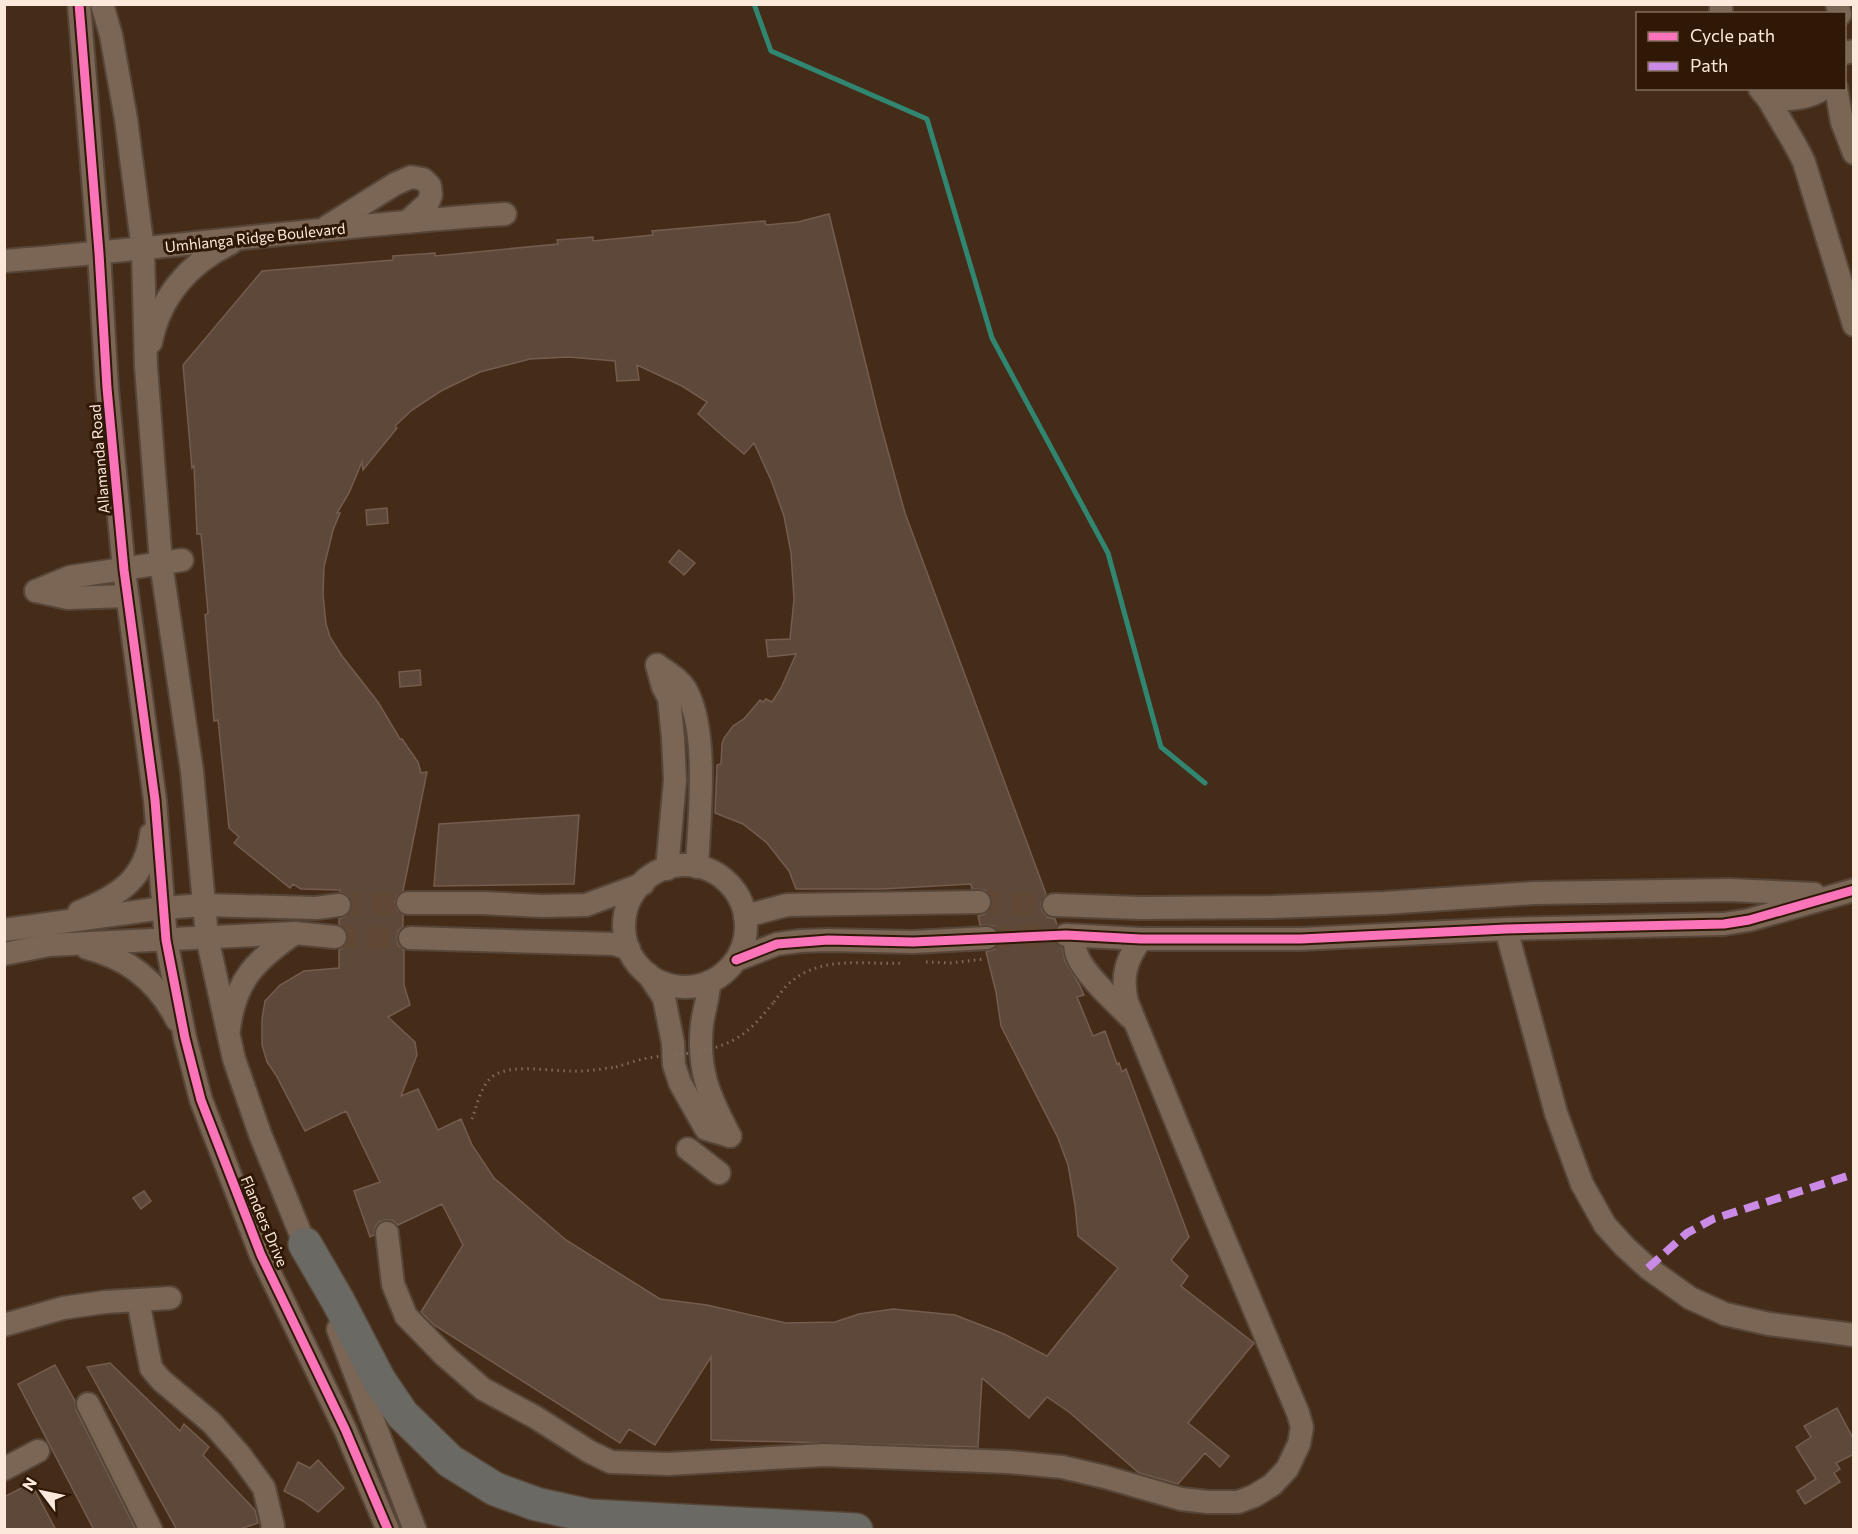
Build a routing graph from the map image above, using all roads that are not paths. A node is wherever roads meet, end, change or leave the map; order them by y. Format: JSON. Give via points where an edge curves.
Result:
{"nodes":[{"id":1,"x":79,"y":4,"type":"edge"},
{"id":2,"x":102,"y":4,"type":"edge"},
{"id":3,"x":1821,"y":90,"type":"edge"},
{"id":4,"x":1836,"y":90,"type":"edge"},
{"id":5,"x":1764,"y":94,"type":"edge"},
{"id":6,"x":1854,"y":153,"type":"edge"},
{"id":7,"x":505,"y":214,"type":"dead end"},
{"id":8,"x":407,"y":222,"type":"junction"},
{"id":9,"x":324,"y":229,"type":"junction"},
{"id":10,"x":240,"y":239,"type":"junction"},
{"id":11,"x":143,"y":250,"type":"junction"},
{"id":12,"x":99,"y":254,"type":"junction"},
{"id":13,"x":4,"y":261,"type":"edge"},
{"id":14,"x":1854,"y":325,"type":"edge"},
{"id":15,"x":146,"y":367,"type":"junction"},
{"id":16,"x":171,"y":561,"type":"junction"},
{"id":17,"x":124,"y":570,"type":"junction"},
{"id":18,"x":127,"y":596,"type":"junction"},
{"id":19,"x":155,"y":800,"type":"junction"},
{"id":20,"x":697,"y":867,"type":"junction"},
{"id":21,"x":667,"y":869,"type":"junction"},
{"id":22,"x":643,"y":884,"type":"junction"},
{"id":23,"x":1845,"y":892,"type":"edge"},
{"id":24,"x":979,"y":902,"type":"tunnel mouth"},
{"id":25,"x":408,"y":903,"type":"tunnel mouth"},
{"id":26,"x":203,"y":905,"type":"junction"},
{"id":27,"x":339,"y":905,"type":"tunnel mouth"},
{"id":28,"x":1054,"y":905,"type":"tunnel mouth"},
{"id":29,"x":163,"y":908,"type":"junction"},
{"id":30,"x":745,"y":916,"type":"junction"},
{"id":31,"x":52,"y":922,"type":"junction"},
{"id":32,"x":1506,"y":929,"type":"junction"},
{"id":33,"x":4,"y":930,"type":"edge"},
{"id":34,"x":295,"y":933,"type":"junction"},
{"id":35,"x":207,"y":937,"type":"junction"},
{"id":36,"x":335,"y":937,"type":"tunnel mouth"},
{"id":37,"x":410,"y":938,"type":"tunnel mouth"},
{"id":38,"x":1141,"y":939,"type":"junction"},
{"id":39,"x":166,"y":940,"type":"junction"},
{"id":40,"x":70,"y":944,"type":"junction"},
{"id":41,"x":629,"y":949,"type":"junction"},
{"id":42,"x":986,"y":949,"type":"tunnel mouth"},
{"id":43,"x":4,"y":954,"type":"edge"},
{"id":44,"x":735,"y":960,"type":"junction"},
{"id":45,"x":648,"y":974,"type":"junction"},
{"id":46,"x":709,"y":982,"type":"junction"},
{"id":47,"x":1137,"y":1025,"type":"junction"},
{"id":48,"x":229,"y":1033,"type":"junction"},
{"id":49,"x":185,"y":1038,"type":"junction"},
{"id":50,"x":688,"y":1149,"type":"dead end"},
{"id":51,"x":719,"y":1173,"type":"dead end"},
{"id":52,"x":387,"y":1233,"type":"dead end"},
{"id":53,"x":306,"y":1244,"type":"junction"},
{"id":54,"x":170,"y":1298,"type":"dead end"},
{"id":55,"x":138,"y":1300,"type":"junction"},
{"id":56,"x":4,"y":1324,"type":"edge"},
{"id":57,"x":1854,"y":1335,"type":"edge"},
{"id":58,"x":88,"y":1404,"type":"dead end"},
{"id":59,"x":38,"y":1451,"type":"dead end"},
{"id":60,"x":4,"y":1469,"type":"edge"},
{"id":61,"x":151,"y":1530,"type":"edge"},
{"id":62,"x":272,"y":1530,"type":"edge"},
{"id":63,"x":388,"y":1530,"type":"edge"},
{"id":64,"x":415,"y":1530,"type":"edge"},
{"id":65,"x":856,"y":1530,"type":"edge"}],
"edges":[{"from":1,"to":12,"type":"street","name":"Allamanda Road"},
{"from":2,"to":11,"type":"street","via":[[126,119]]},
{"from":3,"to":5,"type":"street","via":[[1795,99]]},
{"from":4,"to":6,"type":"street","via":[[1842,122]]},
{"from":5,"to":14,"type":"street","via":[[1804,162]]},
{"from":7,"to":8,"type":"street","name":"Umhlanga Ridge Boulevard"},
{"from":8,"to":9,"type":"street","name":"Umhlanga Ridge Boulevard"},
{"from":8,"to":9,"type":"street","via":[[428,203],[431,195],[430,186],[423,179],[411,177],[395,184]]},
{"from":9,"to":10,"type":"street","name":"Umhlanga Ridge Boulevard"},
{"from":10,"to":11,"type":"street","name":"Umhlanga Ridge Boulevard"},
{"from":10,"to":15,"type":"street","via":[[217,250],[179,281],[167,297],[152,336]]},
{"from":11,"to":12,"type":"street","name":"Umhlanga Ridge Boulevard"},
{"from":11,"to":15,"type":"street"},
{"from":12,"to":13,"type":"street","name":"Umhlanga Ridge Boulevard"},
{"from":12,"to":17,"type":"street","name":"Allamanda Road"},
{"from":15,"to":16,"type":"street"},
{"from":16,"to":17,"type":"street"},
{"from":16,"to":26,"type":"street"},
{"from":17,"to":18,"type":"street","name":"Allamanda Road"},
{"from":17,"to":18,"type":"street","via":[[70,577],[36,591],[68,598]]},
{"from":18,"to":19,"type":"street","name":"Allamanda Road"},
{"from":19,"to":29,"type":"street","name":"Allamanda Road"},
{"from":19,"to":31,"type":"street","via":[[147,854],[137,875],[116,895]]},
{"from":20,"to":21,"type":"street"},
{"from":20,"to":21,"type":"street","via":[[701,771],[697,726],[687,691],[657,665],[669,698],[675,780]]},
{"from":20,"to":30,"type":"street","via":[[712,871],[730,885]]},
{"from":21,"to":22,"type":"street"},
{"from":22,"to":25,"type":"street","via":[[586,904]]},
{"from":22,"to":41,"type":"street","via":[[633,896],[625,917]]},
{"from":23,"to":28,"type":"street","via":[[1534,893],[1271,907]]},
{"from":23,"to":32,"type":"street","via":[[1724,924]]},
{"from":24,"to":30,"type":"street","via":[[787,905]]},
{"from":26,"to":27,"type":"street"},
{"from":26,"to":29,"type":"street"},
{"from":26,"to":35,"type":"street","name":"Flanders Drive"},
{"from":29,"to":31,"type":"street"},
{"from":29,"to":39,"type":"street","name":"Flanders Drive"},
{"from":30,"to":44,"type":"street","via":[[745,939]]},
{"from":31,"to":33,"type":"street"},
{"from":32,"to":38,"type":"street","via":[[1301,939]]},
{"from":32,"to":57,"type":"street","via":[[1556,1113],[1582,1184],[1605,1225],[1648,1268],[1690,1298],[1725,1314]]},
{"from":34,"to":35,"type":"street"},
{"from":34,"to":36,"type":"street"},
{"from":34,"to":48,"type":"street","via":[[250,970],[239,989]]},
{"from":35,"to":39,"type":"street"},
{"from":35,"to":48,"type":"street","name":"Flanders Drive"},
{"from":37,"to":41,"type":"street","via":[[614,944]]},
{"from":38,"to":47,"type":"street","via":[[1126,966],[1124,980],[1127,1002]]},
{"from":38,"to":47,"type":"street","via":[[1070,936],[1081,962]]},
{"from":39,"to":40,"type":"street"},
{"from":39,"to":49,"type":"street","name":"Flanders Drive"},
{"from":40,"to":43,"type":"street"},
{"from":40,"to":49,"type":"street","via":[[96,950],[144,974],[165,1000]]},
{"from":41,"to":45,"type":"street"},
{"from":42,"to":44,"type":"street","via":[[913,942],[801,941],[777,944]]},
{"from":44,"to":46,"type":"street"},
{"from":45,"to":46,"type":"street","via":[[677,986]]},
{"from":45,"to":46,"type":"street","via":[[664,998],[680,1083],[706,1129],[730,1136],[714,1106],[701,1066],[702,1022]]},
{"from":47,"to":52,"type":"street","via":[[1302,1427],[1287,1469],[1272,1485],[1238,1502],[1181,1499],[1062,1467],[1009,1462],[824,1455],[668,1464],[611,1462],[483,1389],[445,1356],[406,1316],[393,1284]]},
{"from":48,"to":53,"type":"street","name":"Flanders Drive","via":[[256,1123]]},
{"from":49,"to":63,"type":"street","name":"Flanders Drive","via":[[201,1100],[261,1255],[345,1429]]},
{"from":50,"to":51,"type":"street"},
{"from":53,"to":64,"type":"street","name":"Flanders Drive"},
{"from":53,"to":65,"type":"highway","via":[[379,1380],[402,1414],[450,1461],[495,1489],[536,1504],[590,1516]]},
{"from":54,"to":55,"type":"street"},
{"from":55,"to":56,"type":"street","via":[[63,1308]]},
{"from":55,"to":62,"type":"street","via":[[151,1368],[212,1423],[264,1488]]},
{"from":58,"to":61,"type":"street"},
{"from":59,"to":60,"type":"street"}]}
